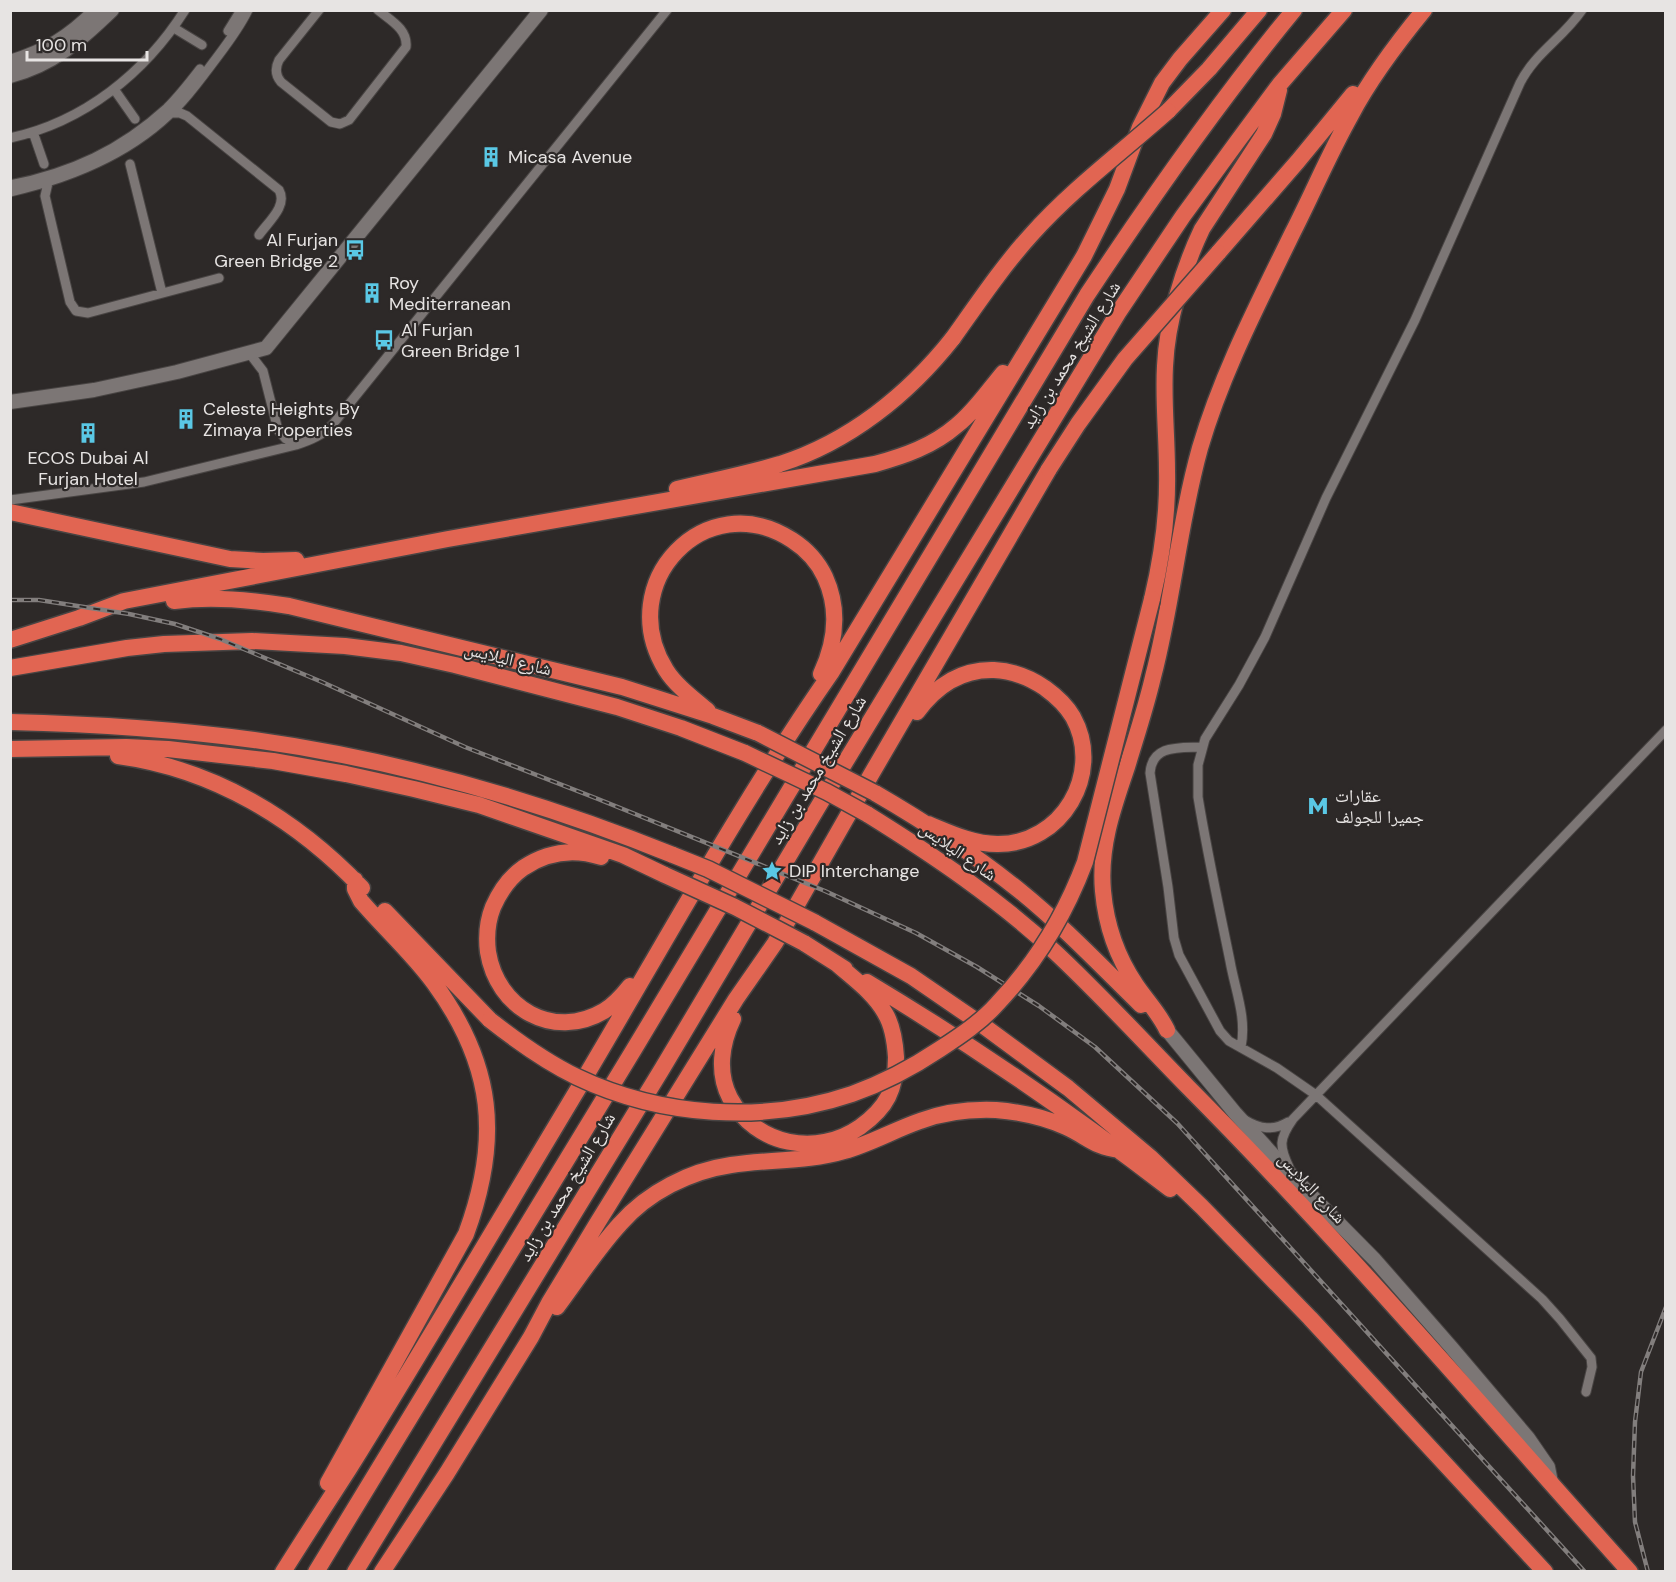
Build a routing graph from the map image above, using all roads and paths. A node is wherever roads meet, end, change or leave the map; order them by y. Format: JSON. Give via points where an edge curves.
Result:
{"nodes":[{"id":1,"x":96,"y":10,"type":"edge"},
{"id":2,"x":112,"y":10,"type":"edge"},
{"id":3,"x":185,"y":10,"type":"edge"},
{"id":4,"x":241,"y":10,"type":"edge"},
{"id":5,"x":248,"y":10,"type":"edge"},
{"id":6,"x":319,"y":10,"type":"edge"},
{"id":7,"x":378,"y":10,"type":"edge"},
{"id":8,"x":541,"y":10,"type":"edge"},
{"id":9,"x":667,"y":10,"type":"edge"},
{"id":10,"x":1223,"y":10,"type":"edge"},
{"id":11,"x":1259,"y":10,"type":"edge"},
{"id":12,"x":1294,"y":10,"type":"edge"},
{"id":13,"x":1344,"y":10,"type":"edge"},
{"id":14,"x":1424,"y":10,"type":"edge"},
{"id":15,"x":1582,"y":10,"type":"edge"},
{"id":16,"x":174,"y":28,"type":"junction"},
{"id":17,"x":202,"y":45,"type":"dead end"},
{"id":18,"x":1389,"y":54,"type":"junction"},
{"id":19,"x":10,"y":62,"type":"edge"},
{"id":20,"x":10,"y":76,"type":"edge"},
{"id":21,"x":1280,"y":84,"type":"junction"},
{"id":22,"x":114,"y":89,"type":"junction"},
{"id":23,"x":183,"y":101,"type":"junction"},
{"id":24,"x":172,"y":112,"type":"junction"},
{"id":25,"x":187,"y":116,"type":"junction"},
{"id":26,"x":135,"y":119,"type":"dead end"},
{"id":27,"x":33,"y":132,"type":"junction"},
{"id":28,"x":10,"y":138,"type":"edge"},
{"id":29,"x":44,"y":164,"type":"dead end"},
{"id":30,"x":130,"y":164,"type":"dead end"},
{"id":31,"x":48,"y":183,"type":"junction"},
{"id":32,"x":10,"y":184,"type":"edge"},
{"id":33,"x":35,"y":187,"type":"junction"},
{"id":34,"x":10,"y":192,"type":"edge"},
{"id":35,"x":45,"y":196,"type":"junction"},
{"id":36,"x":259,"y":235,"type":"dead end"},
{"id":37,"x":219,"y":278,"type":"dead end"},
{"id":38,"x":162,"y":293,"type":"junction"},
{"id":39,"x":1048,"y":316,"type":"junction"},
{"id":40,"x":266,"y":348,"type":"junction"},
{"id":41,"x":250,"y":354,"type":"junction"},
{"id":42,"x":263,"y":370,"type":"junction"},
{"id":43,"x":10,"y":402,"type":"edge"},
{"id":44,"x":278,"y":430,"type":"junction"},
{"id":45,"x":296,"y":445,"type":"junction"},
{"id":46,"x":267,"y":452,"type":"junction"},
{"id":47,"x":10,"y":500,"type":"edge"},
{"id":48,"x":609,"y":511,"type":"junction"},
{"id":49,"x":10,"y":512,"type":"edge"},
{"id":50,"x":330,"y":562,"type":"junction"},
{"id":51,"x":79,"y":618,"type":"junction"},
{"id":52,"x":10,"y":640,"type":"edge"},
{"id":53,"x":10,"y":668,"type":"edge"},
{"id":54,"x":713,"y":716,"type":"junction"},
{"id":55,"x":10,"y":722,"type":"edge"},
{"id":56,"x":792,"y":730,"type":"junction"},
{"id":57,"x":1665,"y":730,"type":"edge"},
{"id":58,"x":1202,"y":747,"type":"junction"},
{"id":59,"x":45,"y":748,"type":"junction"},
{"id":60,"x":10,"y":749,"type":"edge"},
{"id":61,"x":872,"y":773,"type":"junction"},
{"id":62,"x":928,"y":824,"type":"junction"},
{"id":63,"x":648,"y":866,"type":"junction"},
{"id":64,"x":355,"y":880,"type":"junction"},
{"id":65,"x":667,"y":934,"type":"junction"},
{"id":66,"x":762,"y":961,"type":"junction"},
{"id":67,"x":837,"y":964,"type":"junction"},
{"id":68,"x":1167,"y":1030,"type":"junction"},
{"id":69,"x":1240,"y":1047,"type":"junction"},
{"id":70,"x":1316,"y":1095,"type":"junction"},
{"id":71,"x":1235,"y":1113,"type":"junction"},
{"id":72,"x":1293,"y":1119,"type":"junction"},
{"id":73,"x":1120,"y":1150,"type":"junction"},
{"id":74,"x":1294,"y":1178,"type":"junction"},
{"id":75,"x":1202,"y":1207,"type":"junction"},
{"id":76,"x":531,"y":1337,"type":"junction"},
{"id":77,"x":1586,"y":1392,"type":"dead end"},
{"id":78,"x":1551,"y":1484,"type":"junction"},
{"id":79,"x":286,"y":1567,"type":"edge"},
{"id":80,"x":316,"y":1572,"type":"edge"},
{"id":81,"x":355,"y":1572,"type":"edge"},
{"id":82,"x":382,"y":1572,"type":"edge"},
{"id":83,"x":1545,"y":1572,"type":"edge"},
{"id":84,"x":1630,"y":1572,"type":"edge"}],
"edges":[{"from":1,"to":19,"type":"street","via":[[62,39]]},
{"from":2,"to":20,"type":"street","via":[[61,54]]},
{"from":3,"to":16,"type":"street"},
{"from":4,"to":32,"type":"street","via":[[178,96],[143,128],[70,169]]},
{"from":5,"to":23,"type":"street"},
{"from":6,"to":7,"type":"street","via":[[279,60],[276,74],[331,122],[340,123],[349,120],[406,47],[404,32]]},
{"from":8,"to":40,"type":"street"},
{"from":9,"to":45,"type":"street","via":[[333,424],[318,437]]},
{"from":10,"to":39,"type":"highway","via":[[1162,83],[1102,223]]},
{"from":11,"to":48,"type":"highway","bridge":true,"via":[[1168,111],[1084,182],[1031,234],[939,356],[857,428],[781,463],[640,498]]},
{"from":12,"to":80,"type":"highway","name":"شارع الشيخ محمد بن زايد","via":[[1161,184],[1088,295]]},
{"from":13,"to":21,"type":"highway","name":"شارع الشيخ محمد بن زايد"},
{"from":14,"to":18,"type":"highway"},
{"from":15,"to":58,"type":"street","via":[[1569,29],[1536,59],[1520,83],[1265,637]]},
{"from":16,"to":17,"type":"street"},
{"from":16,"to":22,"type":"street","via":[[152,56]]},
{"from":18,"to":61,"type":"highway","bridge":true,"via":[[1125,359],[1088,410]]},
{"from":18,"to":68,"type":"highway","via":[[1335,145],[1238,345],[1217,397],[1192,479],[1153,678],[1114,801],[1102,876],[1111,932],[1127,970]]},
{"from":21,"to":64,"type":"highway","bridge":true,"via":[[1268,127],[1202,229],[1173,314],[1165,365],[1167,472],[1163,538],[1152,599],[1085,862],[1048,939],[1014,985],[965,1032],[927,1058],[878,1083],[827,1101],[766,1111],[707,1111],[646,1101],[578,1078],[534,1053],[490,1020]]},
{"from":21,"to":81,"type":"highway","name":"شارع الشيخ محمد بن زايد","via":[[1118,313]]},
{"from":22,"to":26,"type":"street"},
{"from":22,"to":27,"type":"street","via":[[68,117]]},
{"from":23,"to":24,"type":"street"},
{"from":23,"to":25,"type":"street"},
{"from":24,"to":25,"type":"street"},
{"from":24,"to":31,"type":"street","via":[[118,152]]},
{"from":25,"to":36,"type":"street","via":[[281,192],[281,206]]},
{"from":27,"to":28,"type":"street"},
{"from":27,"to":29,"type":"street"},
{"from":30,"to":38,"type":"street"},
{"from":31,"to":33,"type":"street"},
{"from":31,"to":35,"type":"street"},
{"from":33,"to":34,"type":"street"},
{"from":33,"to":35,"type":"street"},
{"from":35,"to":38,"type":"street","via":[[73,308],[88,313]]},
{"from":37,"to":38,"type":"street"},
{"from":39,"to":48,"type":"highway","via":[[957,426],[918,450],[875,464]]},
{"from":39,"to":56,"type":"highway","via":[[831,673]]},
{"from":40,"to":41,"type":"street"},
{"from":40,"to":42,"type":"street"},
{"from":41,"to":42,"type":"street"},
{"from":41,"to":43,"type":"street","via":[[94,390]]},
{"from":42,"to":44,"type":"street"},
{"from":44,"to":45,"type":"street"},
{"from":44,"to":46,"type":"street"},
{"from":45,"to":46,"type":"street"},
{"from":46,"to":47,"type":"street","via":[[144,482]]},
{"from":48,"to":50,"type":"highway"},
{"from":49,"to":50,"type":"highway","via":[[230,559]]},
{"from":50,"to":51,"type":"highway","via":[[124,601]]},
{"from":51,"to":52,"type":"highway"},
{"from":51,"to":54,"type":"highway","via":[[206,598],[262,601],[586,678]]},
{"from":53,"to":78,"type":"highway","name":"شارع اليلايس","bridge":true,"via":[[164,644],[252,641],[401,653],[617,707],[746,753],[817,787],[952,868],[1054,952],[1237,1136]]},
{"from":54,"to":56,"type":"highway","via":[[667,672],[656,652],[649,608],[654,586],[662,569],[693,537],[729,524],[766,527],[799,544],[812,557],[823,572],[834,605],[828,660]]},
{"from":54,"to":62,"type":"highway","bridge":true,"via":[[758,733]]},
{"from":55,"to":75,"type":"highway","bridge":true,"via":[[170,730],[340,755],[526,802],[673,855],[814,922],[911,976],[1013,1046],[1098,1112]]},
{"from":56,"to":65,"type":"highway"},
{"from":57,"to":70,"type":"street"},
{"from":58,"to":69,"type":"street","via":[[1198,797],[1242,1014]]},
{"from":58,"to":69,"type":"street","via":[[1164,751],[1154,760],[1150,773],[1177,950],[1220,1031]]},
{"from":59,"to":60,"type":"highway"},
{"from":59,"to":63,"type":"highway","via":[[168,748],[346,774],[479,806]]},
{"from":59,"to":64,"type":"highway","via":[[154,762],[223,786],[266,808]]},
{"from":61,"to":62,"type":"highway","via":[[927,698],[946,683],[969,673],[993,670],[1018,674],[1064,703],[1080,732],[1083,765],[1074,798],[1053,825],[1018,842],[999,844],[967,839]]},
{"from":61,"to":66,"type":"highway"},
{"from":62,"to":68,"type":"highway","via":[[1019,890]]},
{"from":63,"to":65,"type":"highway","via":[[629,867],[571,852],[533,861],[504,885],[497,898],[487,927],[489,960],[501,987],[522,1010],[555,1023],[572,1022],[597,1015],[618,1000]]},
{"from":63,"to":67,"type":"highway","bridge":true,"via":[[735,907]]},
{"from":64,"to":79,"type":"highway","via":[[361,901],[433,982],[461,1025],[474,1052],[485,1099],[486,1151],[479,1196],[466,1234],[304,1525]]},
{"from":65,"to":79,"type":"highway","via":[[513,1197]]},
{"from":66,"to":67,"type":"highway","via":[[724,1042],[724,1081],[735,1106],[753,1126],[775,1139],[800,1144],[831,1141],[865,1124],[889,1096],[896,1068],[894,1040],[885,1012]]},
{"from":66,"to":76,"type":"highway","via":[[604,1212]]},
{"from":67,"to":73,"type":"highway","via":[[938,1025]]},
{"from":68,"to":71,"type":"street"},
{"from":69,"to":70,"type":"street"},
{"from":70,"to":72,"type":"street"},
{"from":70,"to":77,"type":"street","via":[[1542,1299],[1591,1358],[1592,1372]]},
{"from":71,"to":72,"type":"street","via":[[1253,1125],[1268,1128]]},
{"from":71,"to":74,"type":"street"},
{"from":72,"to":74,"type":"street","via":[[1284,1131],[1281,1146]]},
{"from":73,"to":75,"type":"highway","via":[[1174,1192]]},
{"from":73,"to":76,"type":"highway","via":[[1101,1147],[1069,1128],[1032,1116],[975,1110],[937,1115],[836,1154],[730,1165],[690,1176],[628,1215]]},
{"from":74,"to":78,"type":"street","via":[[1375,1260],[1498,1402],[1548,1467]]},
{"from":75,"to":83,"type":"highway"},
{"from":76,"to":82,"type":"highway"},
{"from":78,"to":84,"type":"highway","name":"شارع اليلايس"}]}
